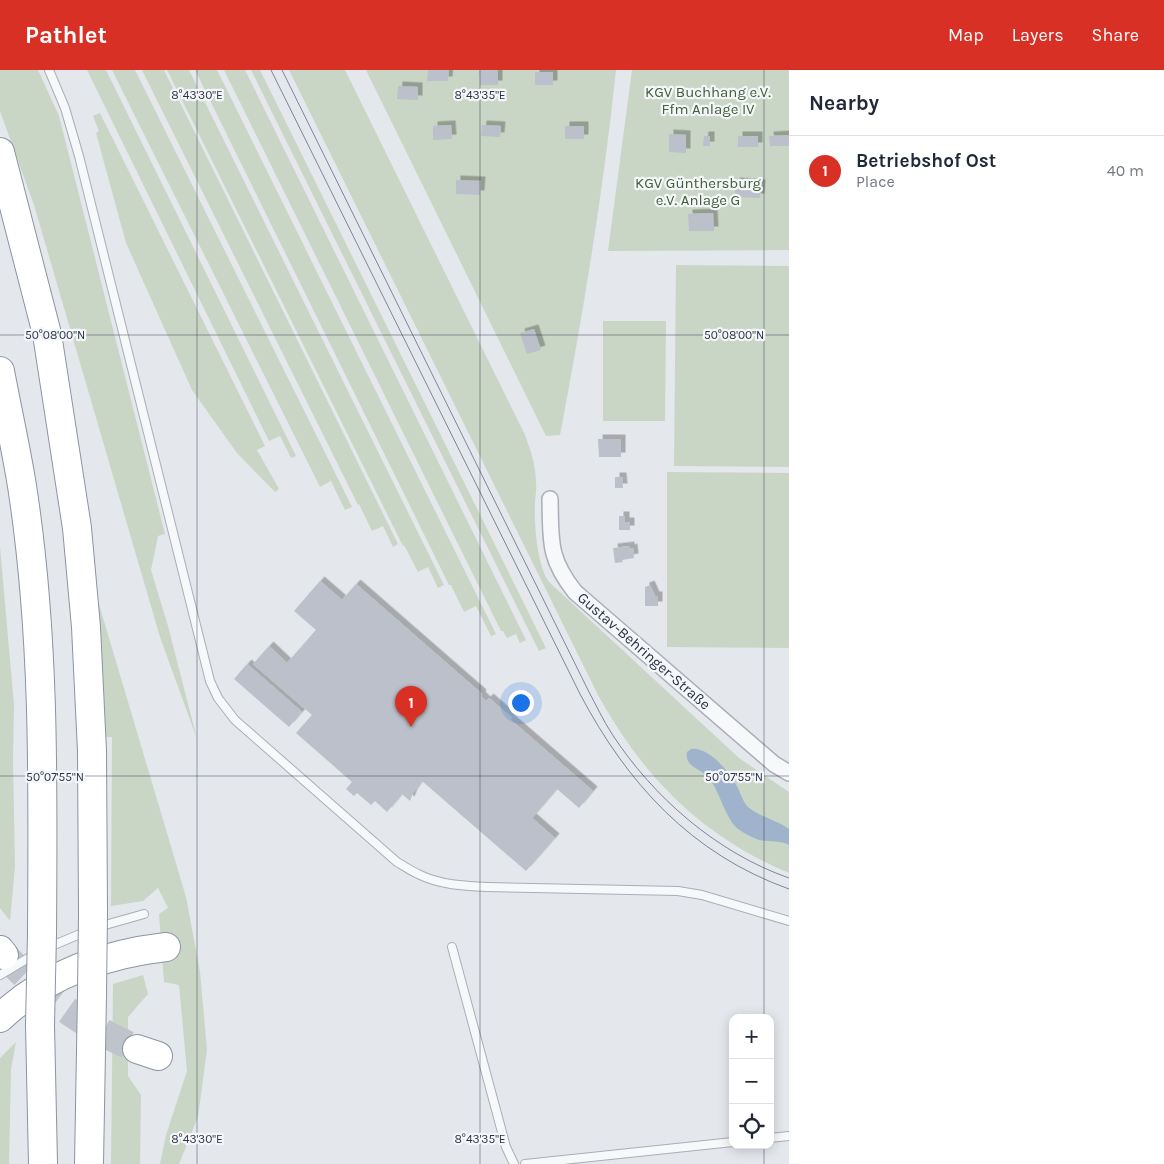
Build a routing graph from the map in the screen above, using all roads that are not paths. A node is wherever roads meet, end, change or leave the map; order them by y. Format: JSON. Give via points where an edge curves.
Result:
{"nodes":[{"id":1,"x":49,"y":70,"type":"edge"},
{"id":2,"x":0,"y":152,"type":"edge"},
{"id":3,"x":0,"y":371,"type":"edge"},
{"id":4,"x":550,"y":499,"type":"dead end"},
{"id":5,"x":789,"y":773,"type":"edge"},
{"id":6,"x":144,"y":914,"type":"dead end"},
{"id":7,"x":789,"y":921,"type":"edge"},
{"id":8,"x":166,"y":946,"type":"dead end"},
{"id":9,"x":452,"y":946,"type":"dead end"},
{"id":10,"x":1,"y":960,"type":"edge"},
{"id":11,"x":0,"y":1018,"type":"edge"},
{"id":12,"x":789,"y":1136,"type":"edge"},
{"id":13,"x":774,"y":1138,"type":"edge"},
{"id":14,"x":729,"y":1142,"type":"edge"},
{"id":15,"x":44,"y":1164,"type":"edge"},
{"id":16,"x":89,"y":1164,"type":"edge"},
{"id":17,"x":514,"y":1164,"type":"edge"},
{"id":18,"x":525,"y":1164,"type":"edge"}],
"edges":[{"from":1,"to":7,"type":"lane","via":[[65,108],[79,156],[210,681],[235,720],[397,862],[439,882],[488,888],[678,891]]},
{"from":2,"to":16,"type":"highway","bridge":true,"via":[[47,334],[77,528],[86,627],[92,751],[93,913]]},
{"from":3,"to":15,"type":"highway","bridge":true,"via":[[22,487],[40,675],[43,804],[40,1025]]},
{"from":4,"to":5,"type":"street","name":"Gustav-Behringer-Straße","via":[[551,544],[556,563],[575,592],[774,764]]},
{"from":6,"to":10,"type":"lane"},
{"from":8,"to":11,"type":"highway","via":[[116,955],[68,973],[24,999]]},
{"from":9,"to":17,"type":"lane","via":[[506,1147]]},
{"from":12,"to":13,"type":"lane"},
{"from":14,"to":18,"type":"lane"}]}
